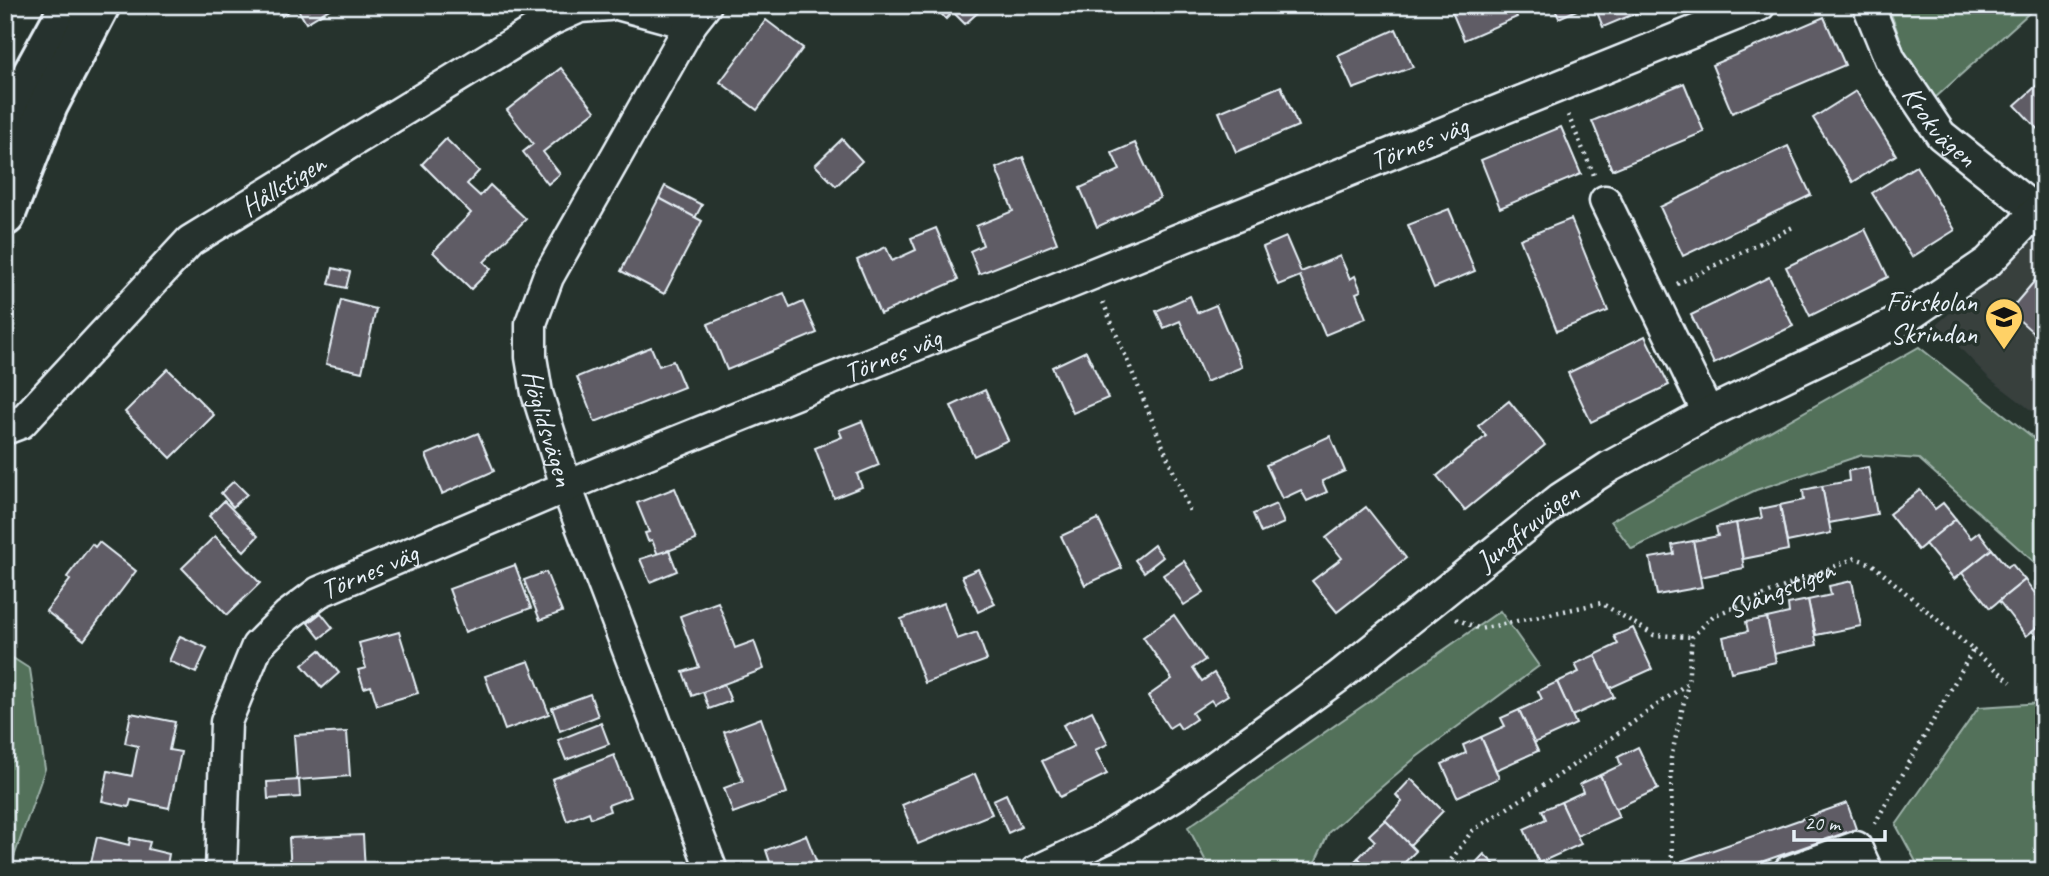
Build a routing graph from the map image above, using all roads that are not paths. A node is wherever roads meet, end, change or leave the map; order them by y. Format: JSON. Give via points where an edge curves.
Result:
{"nodes":[{"id":1,"x":70,"y":5,"type":"edge"},
{"id":2,"x":100,"y":5,"type":"edge"},
{"id":3,"x":609,"y":5,"type":"edge"},
{"id":4,"x":621,"y":5,"type":"edge"},
{"id":5,"x":1760,"y":5,"type":"edge"},
{"id":6,"x":1868,"y":5,"type":"edge"},
{"id":7,"x":699,"y":15,"type":"edge"},
{"id":8,"x":5,"y":141,"type":"edge"},
{"id":9,"x":1605,"y":201,"type":"road end"},
{"id":10,"x":2041,"y":210,"type":"edge"},
{"id":11,"x":5,"y":216,"type":"edge"},
{"id":12,"x":1708,"y":413,"type":"junction"},
{"id":13,"x":5,"y":429,"type":"edge"},
{"id":14,"x":568,"y":489,"type":"junction"},
{"id":15,"x":1861,"y":859,"type":"edge"},
{"id":16,"x":221,"y":871,"type":"edge"},
{"id":17,"x":712,"y":871,"type":"edge"},
{"id":18,"x":1036,"y":871,"type":"edge"},
{"id":19,"x":1789,"y":871,"type":"edge"}],
"edges":[{"from":1,"to":8,"type":"main road","via":[[23,91]]},
{"from":2,"to":11,"type":"main road","via":[[48,105]]},
{"from":3,"to":13,"type":"street","name":"Hållstigen","via":[[580,7],[551,20],[190,241],[20,423]]},
{"from":4,"to":7,"type":"street"},
{"from":5,"to":14,"type":"street","name":"Törnes väg","via":[[1194,231]]},
{"from":6,"to":10,"type":"street","name":"Krokvägen","via":[[1890,59],[1941,135]]},
{"from":7,"to":14,"type":"street","name":"Höglidsvägen","via":[[548,277],[531,323],[537,393]]},
{"from":9,"to":12,"type":"street"},
{"from":10,"to":12,"type":"street","name":"Jungfruvägen","via":[[1988,262],[1904,319]]},
{"from":12,"to":18,"type":"street","name":"Jungfruvägen","via":[[1561,498],[1338,677],[1180,792],[1104,839]]},
{"from":14,"to":16,"type":"street","name":"Törnes väg","via":[[319,592],[257,646],[226,722]]},
{"from":14,"to":17,"type":"street","name":"Höglidsvägen"},
{"from":15,"to":19,"type":"street"}]}
